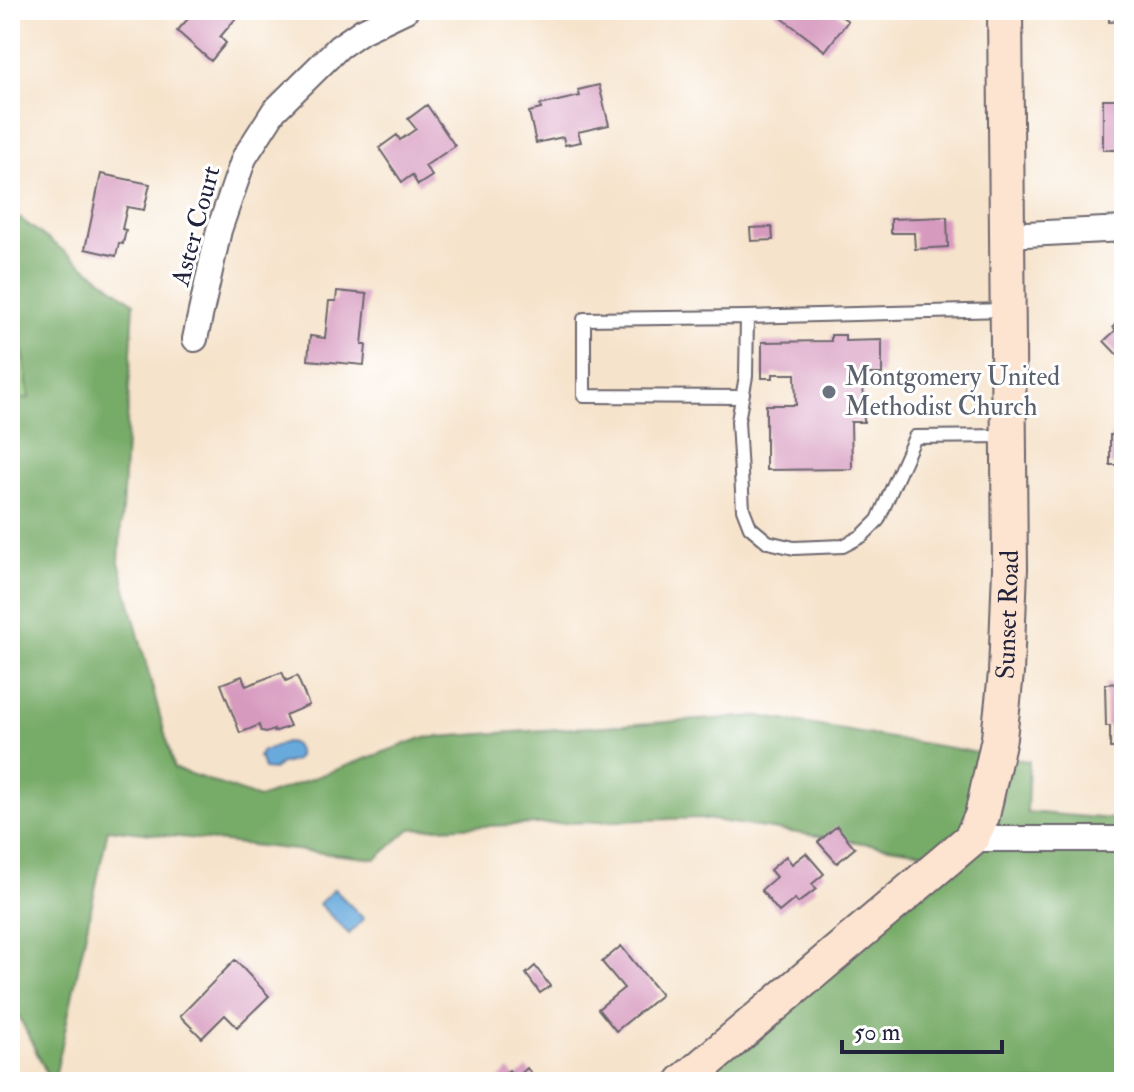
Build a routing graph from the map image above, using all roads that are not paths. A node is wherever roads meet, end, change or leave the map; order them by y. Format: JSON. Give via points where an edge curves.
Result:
{"nodes":[{"id":1,"x":406,"y":10,"type":"edge"},
{"id":2,"x":1005,"y":10,"type":"edge"},
{"id":3,"x":1124,"y":229,"type":"edge"},
{"id":4,"x":1007,"y":235,"type":"junction"},
{"id":5,"x":1007,"y":310,"type":"junction"},
{"id":6,"x":747,"y":317,"type":"junction"},
{"id":7,"x":195,"y":339,"type":"dead end"},
{"id":8,"x":742,"y":397,"type":"junction"},
{"id":9,"x":1008,"y":436,"type":"junction"},
{"id":10,"x":971,"y":839,"type":"junction"},
{"id":11,"x":1124,"y":839,"type":"edge"},
{"id":12,"x":683,"y":1082,"type":"edge"}],
"edges":[{"from":1,"to":7,"type":"street","name":"Aster Court","via":[[339,47],[274,111],[244,158],[219,230]]},
{"from":2,"to":4,"type":"street","name":"Sunset Road"},
{"from":3,"to":4,"type":"street"},
{"from":4,"to":5,"type":"street","name":"Sunset Road"},
{"from":5,"to":6,"type":"lane"},
{"from":5,"to":9,"type":"street","name":"Sunset Road"},
{"from":6,"to":8,"type":"lane"},
{"from":6,"to":8,"type":"lane","via":[[584,319],[584,396]]},
{"from":8,"to":9,"type":"lane","via":[[738,421],[743,509],[750,527],[768,542],[794,548],[843,546],[862,536],[878,520],[915,437]]},
{"from":9,"to":10,"type":"street","name":"Sunset Road","via":[[1006,673],[999,738],[982,816]]},
{"from":10,"to":11,"type":"street"},
{"from":10,"to":12,"type":"street","name":"Sunset Road"}]}
